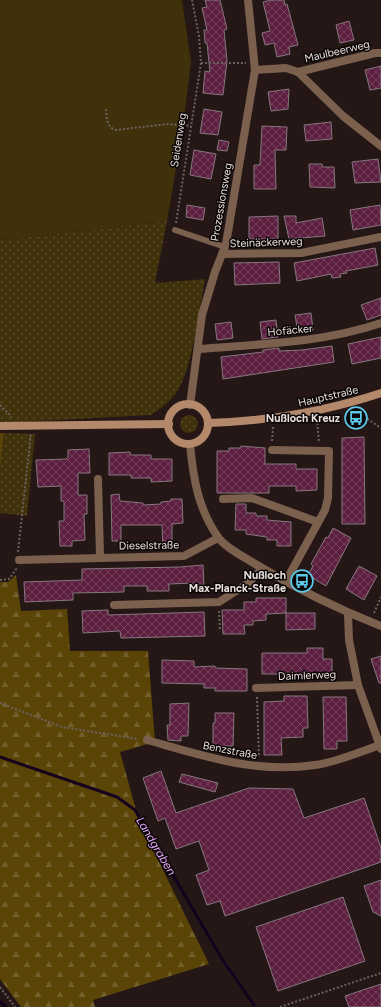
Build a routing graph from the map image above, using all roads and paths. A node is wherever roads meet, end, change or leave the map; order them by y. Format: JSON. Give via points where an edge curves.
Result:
{"nodes":[{"id":1,"x":192,"y":0,"type":"edge"},
{"id":2,"x":248,"y":0,"type":"edge"},
{"id":3,"x":381,"y":53,"type":"edge"},
{"id":4,"x":201,"y":63,"type":"junction"},
{"id":5,"x":255,"y":70,"type":"junction"},
{"id":6,"x":298,"y":72,"type":"junction"},
{"id":7,"x":106,"y":109,"type":"dead end"},
{"id":8,"x":191,"y":126,"type":"junction"},
{"id":9,"x":381,"y":146,"type":"edge"},
{"id":10,"x":175,"y":230,"type":"joint"},
{"id":11,"x":381,"y":237,"type":"edge"},
{"id":12,"x":224,"y":250,"type":"junction"},
{"id":13,"x":381,"y":323,"type":"edge"},
{"id":14,"x":198,"y":349,"type":"junction"},
{"id":15,"x":381,"y":393,"type":"edge"},
{"id":16,"x":346,"y":404,"type":"junction"},
{"id":17,"x":0,"y":405,"type":"edge"},
{"id":18,"x":190,"y":405,"type":"junction"},
{"id":19,"x":317,"y":412,"type":"junction"},
{"id":20,"x":274,"y":418,"type":"junction"},
{"id":21,"x":208,"y":423,"type":"junction"},
{"id":22,"x":169,"y":424,"type":"junction"},
{"id":23,"x":0,"y":426,"type":"edge"},
{"id":24,"x":19,"y":426,"type":"junction"},
{"id":25,"x":32,"y":426,"type":"junction"},
{"id":26,"x":381,"y":428,"type":"edge"},
{"id":27,"x":190,"y":444,"type":"junction"},
{"id":28,"x":272,"y":450,"type":"joint"},
{"id":29,"x":320,"y":451,"type":"junction"},
{"id":30,"x":98,"y":479,"type":"dead end"},
{"id":31,"x":223,"y":499,"type":"dead end"},
{"id":32,"x":318,"y":522,"type":"junction"},
{"id":33,"x":218,"y":538,"type":"junction"},
{"id":34,"x":100,"y":557,"type":"junction"},
{"id":35,"x":19,"y":560,"type":"junction"},
{"id":36,"x":262,"y":569,"type":"junction"},
{"id":37,"x":0,"y":580,"type":"edge"},
{"id":38,"x":286,"y":581,"type":"junction"},
{"id":39,"x":381,"y":597,"type":"edge"},
{"id":40,"x":114,"y":605,"type":"dead end"},
{"id":41,"x":375,"y":609,"type":"dead end"},
{"id":42,"x":348,"y":613,"type":"junction"},
{"id":43,"x":219,"y":616,"type":"dead end"},
{"id":44,"x":381,"y":626,"type":"edge"},
{"id":45,"x":220,"y":631,"type":"dead end"},
{"id":46,"x":358,"y":685,"type":"junction"},
{"id":47,"x":256,"y":690,"type":"joint"},
{"id":48,"x":0,"y":703,"type":"edge"},
{"id":49,"x":147,"y":740,"type":"joint"},
{"id":50,"x":380,"y":747,"type":"edge"},
{"id":51,"x":259,"y":767,"type":"junction"},
{"id":52,"x":381,"y":973,"type":"edge"},
{"id":53,"x":0,"y":987,"type":"edge"},
{"id":54,"x":15,"y":1007,"type":"edge"},
{"id":55,"x":280,"y":1007,"type":"edge"}],
"edges":[{"from":1,"to":4,"type":"path","name":"Seidenweg"},
{"from":2,"to":5,"type":"street","name":"Prozessionsweg"},
{"from":3,"to":6,"type":"street","name":"Maulbeerweg"},
{"from":4,"to":5,"type":"path","via":[[246,63]]},
{"from":4,"to":8,"type":"path","name":"Seidenweg"},
{"from":5,"to":6,"type":"street","via":[[286,68]]},
{"from":5,"to":12,"type":"street","name":"Prozessionsweg"},
{"from":6,"to":9,"type":"street","via":[[343,116]]},
{"from":7,"to":8,"type":"path","via":[[108,125],[116,130],[168,124]]},
{"from":8,"to":10,"type":"path","name":"Seidenweg"},
{"from":10,"to":12,"type":"lane"},
{"from":11,"to":12,"type":"street","name":"Steinäckerweg","via":[[301,253]]},
{"from":12,"to":14,"type":"street","name":"Prozessionsweg","via":[[205,302]]},
{"from":13,"to":14,"type":"street","name":"Hofäcker","via":[[320,339]]},
{"from":14,"to":18,"type":"street","name":"Prozessionsweg"},
{"from":15,"to":16,"type":"main road","name":"Hauptstraße"},
{"from":16,"to":19,"type":"main road","name":"Hauptstraße"},
{"from":16,"to":26,"type":"path"},
{"from":17,"to":24,"type":"path"},
{"from":18,"to":21,"type":"main road","via":[[202,411]]},
{"from":18,"to":22,"type":"main road","via":[[175,410]]},
{"from":19,"to":20,"type":"main road","name":"Hauptstraße"},
{"from":19,"to":29,"type":"path"},
{"from":20,"to":21,"type":"main road","name":"Hauptstraße"},
{"from":20,"to":28,"type":"path"},
{"from":21,"to":27,"type":"main road","via":[[207,432],[202,439]]},
{"from":22,"to":25,"type":"main road"},
{"from":22,"to":27,"type":"main road","via":[[171,433],[177,440]]},
{"from":23,"to":24,"type":"main road"},
{"from":24,"to":25,"type":"main road"},
{"from":25,"to":35,"type":"path"},
{"from":27,"to":33,"type":"street","via":[[194,484]]},
{"from":28,"to":29,"type":"street"},
{"from":29,"to":32,"type":"street","via":[[329,450],[328,498]]},
{"from":30,"to":34,"type":"street"},
{"from":31,"to":32,"type":"street","via":[[252,498]]},
{"from":32,"to":38,"type":"street"},
{"from":33,"to":34,"type":"street","name":"Dieselstraße","via":[[184,556]]},
{"from":33,"to":36,"type":"street"},
{"from":34,"to":35,"type":"street","name":"Dieselstraße"},
{"from":35,"to":37,"type":"path","via":[[16,570],[9,579]]},
{"from":36,"to":38,"type":"street"},
{"from":36,"to":40,"type":"street","via":[[247,584],[219,602]]},
{"from":38,"to":42,"type":"street"},
{"from":39,"to":41,"type":"path"},
{"from":42,"to":44,"type":"street"},
{"from":42,"to":46,"type":"street","via":[[349,640]]},
{"from":43,"to":45,"type":"path"},
{"from":46,"to":47,"type":"street","name":"Daimlerweg"},
{"from":46,"to":50,"type":"street"},
{"from":47,"to":51,"type":"path"},
{"from":48,"to":49,"type":"path","via":[[62,727]]},
{"from":49,"to":51,"type":"street","name":"Benzstraße","via":[[204,756]]},
{"from":50,"to":51,"type":"street","name":"Benzstraße","via":[[317,765]]},
{"from":52,"to":55,"type":"path"},
{"from":53,"to":54,"type":"path"}]}
